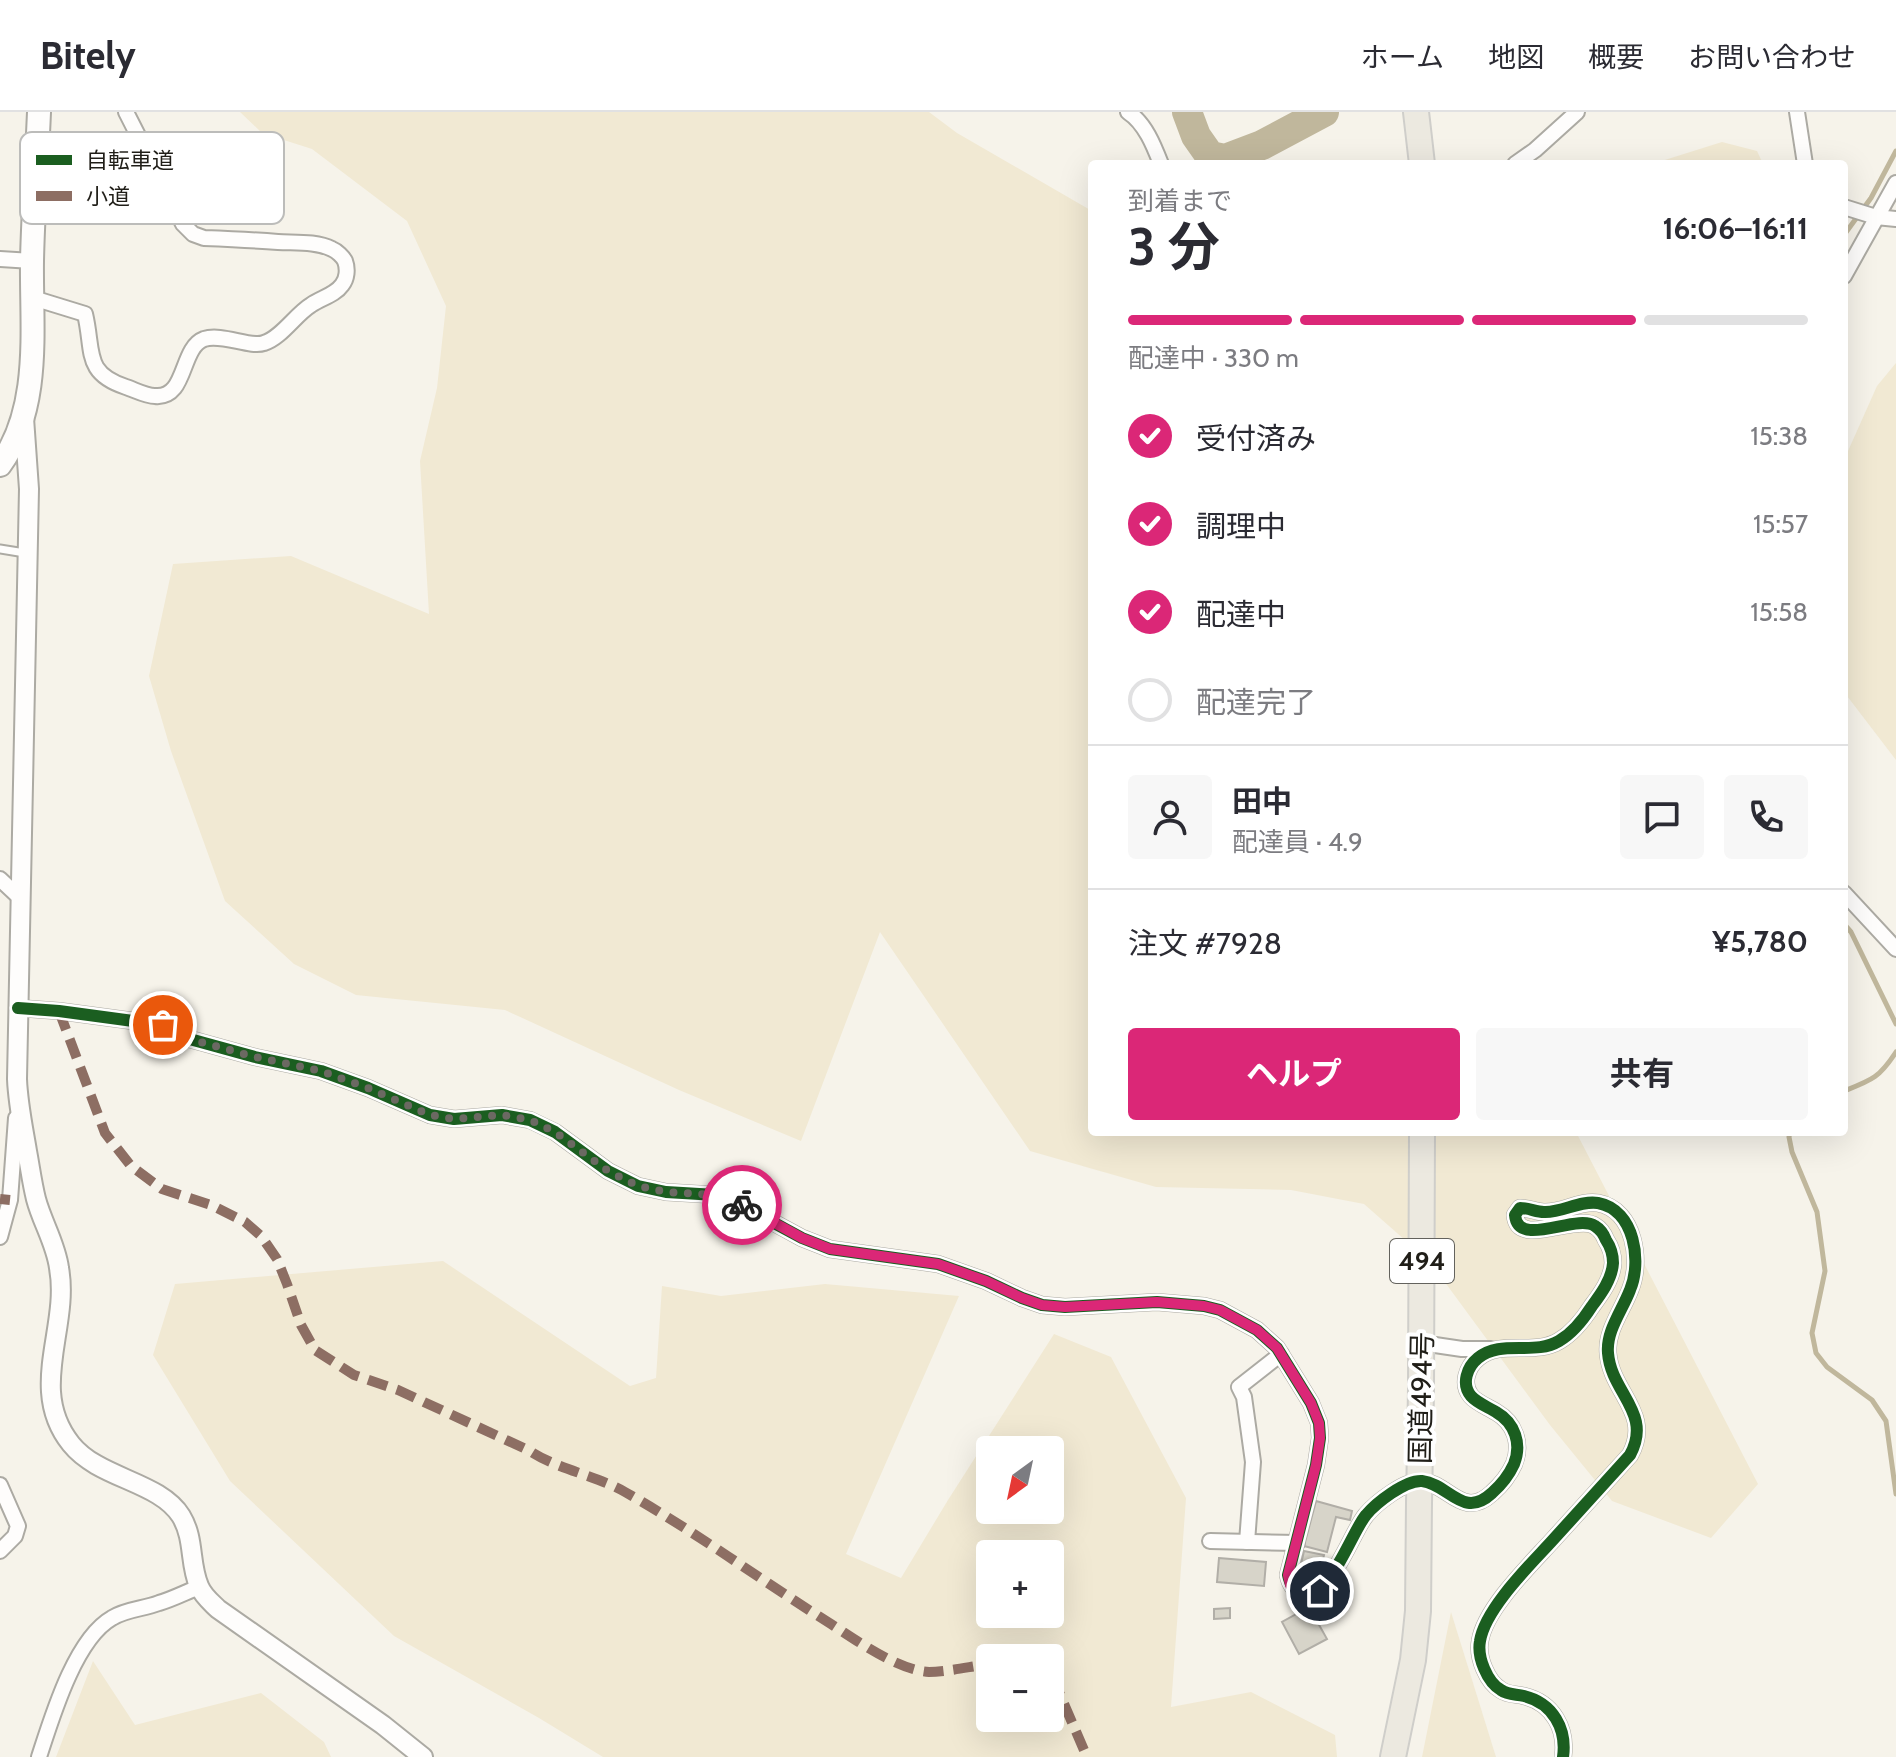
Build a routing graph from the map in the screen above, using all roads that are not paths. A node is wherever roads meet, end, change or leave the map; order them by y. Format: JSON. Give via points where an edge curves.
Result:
{"nodes":[{"id":1,"x":39,"y":112,"type":"edge"},
{"id":2,"x":126,"y":112,"type":"edge"},
{"id":3,"x":1128,"y":112,"type":"edge"},
{"id":4,"x":1416,"y":112,"type":"edge"},
{"id":5,"x":1577,"y":112,"type":"edge"},
{"id":6,"x":1797,"y":112,"type":"edge"},
{"id":7,"x":38,"y":132,"type":"edge"},
{"id":8,"x":136,"y":132,"type":"edge"},
{"id":9,"x":1159,"y":160,"type":"edge"},
{"id":10,"x":1422,"y":160,"type":"edge"},
{"id":11,"x":1521,"y":160,"type":"edge"},
{"id":12,"x":1804,"y":160,"type":"edge"},
{"id":13,"x":1896,"y":183,"type":"edge"},
{"id":14,"x":1848,"y":208,"type":"edge"},
{"id":15,"x":1876,"y":217,"type":"junction"},
{"id":16,"x":1896,"y":219,"type":"edge"},
{"id":17,"x":34,"y":224,"type":"edge"},
{"id":18,"x":183,"y":224,"type":"edge"},
{"id":19,"x":0,"y":259,"type":"edge"},
{"id":20,"x":32,"y":261,"type":"junction"},
{"id":21,"x":1848,"y":269,"type":"edge"},
{"id":22,"x":33,"y":298,"type":"junction"},
{"id":23,"x":24,"y":415,"type":"junction"},
{"id":24,"x":0,"y":465,"type":"edge"},
{"id":25,"x":0,"y":549,"type":"edge"},
{"id":26,"x":27,"y":553,"type":"junction"},
{"id":27,"x":0,"y":879,"type":"edge"},
{"id":28,"x":19,"y":897,"type":"junction"},
{"id":29,"x":1848,"y":897,"type":"edge"},
{"id":30,"x":1896,"y":949,"type":"edge"},
{"id":31,"x":18,"y":1008,"type":"junction"},
{"id":32,"x":17,"y":1097,"type":"junction"},
{"id":33,"x":1422,"y":1136,"type":"edge"},
{"id":34,"x":0,"y":1237,"type":"edge"},
{"id":35,"x":1422,"y":1345,"type":"junction"},
{"id":36,"x":1491,"y":1349,"type":"junction"},
{"id":37,"x":1281,"y":1354,"type":"junction"},
{"id":38,"x":0,"y":1485,"type":"edge"},
{"id":39,"x":1210,"y":1541,"type":"dead end"},
{"id":40,"x":1247,"y":1542,"type":"junction"},
{"id":41,"x":1297,"y":1543,"type":"junction"},
{"id":42,"x":0,"y":1551,"type":"edge"},
{"id":43,"x":199,"y":1587,"type":"junction"},
{"id":44,"x":39,"y":1757,"type":"edge"},
{"id":45,"x":423,"y":1757,"type":"edge"},
{"id":46,"x":1393,"y":1757,"type":"edge"},
{"id":47,"x":1563,"y":1757,"type":"edge"}],
"edges":[{"from":1,"to":7,"type":"main road"},
{"from":2,"to":8,"type":"street"},
{"from":3,"to":9,"type":"street","via":[[1144,129]]},
{"from":4,"to":10,"type":"highway"},
{"from":5,"to":11,"type":"street"},
{"from":6,"to":12,"type":"street"},
{"from":13,"to":15,"type":"street"},
{"from":14,"to":15,"type":"street"},
{"from":15,"to":16,"type":"street"},
{"from":15,"to":21,"type":"street"},
{"from":17,"to":20,"type":"main road"},
{"from":18,"to":22,"type":"street","via":[[204,238],[319,245],[345,259],[347,272],[342,285],[266,343],[201,340],[191,350],[176,386],[156,396],[111,382],[98,372],[85,314]]},
{"from":19,"to":20,"type":"street"},
{"from":20,"to":22,"type":"main road"},
{"from":22,"to":23,"type":"main road"},
{"from":23,"to":24,"type":"main road"},
{"from":23,"to":26,"type":"street"},
{"from":25,"to":26,"type":"lane"},
{"from":26,"to":28,"type":"street"},
{"from":27,"to":28,"type":"street"},
{"from":28,"to":31,"type":"street"},
{"from":29,"to":30,"type":"street"},
{"from":31,"to":32,"type":"street"},
{"from":31,"to":37,"type":"street","via":[[163,1025],[186,1038],[321,1071],[430,1115],[530,1120],[638,1186],[716,1195],[830,1249],[938,1264],[1042,1305],[1204,1306],[1257,1330]]},
{"from":32,"to":34,"type":"street","via":[[10,1200]]},
{"from":32,"to":43,"type":"street","via":[[35,1195],[60,1269],[50,1377],[54,1410],[62,1430],[86,1458],[169,1502],[180,1515]]},
{"from":33,"to":35,"type":"highway","name":"国道494号","number":"494"},
{"from":35,"to":36,"type":"street"},
{"from":35,"to":46,"type":"highway","name":"国道494号","number":"494","bridge":true,"via":[[1417,1623]]},
{"from":36,"to":41,"type":"street","via":[[1468,1369],[1466,1385],[1469,1394],[1509,1423],[1518,1443],[1513,1466],[1491,1495],[1463,1502],[1417,1481],[1398,1490],[1361,1521],[1328,1581],[1312,1596],[1290,1585]]},
{"from":36,"to":47,"type":"street","via":[[1557,1342],[1581,1322],[1604,1290],[1613,1263],[1610,1246],[1596,1226],[1575,1222],[1552,1229],[1520,1228],[1515,1223],[1520,1208],[1544,1212],[1597,1202],[1617,1213],[1635,1246],[1637,1263],[1607,1348],[1613,1377],[1636,1419],[1636,1444],[1519,1578],[1480,1639],[1483,1665],[1498,1689],[1526,1696],[1551,1712],[1565,1742]]},
{"from":37,"to":40,"type":"street","via":[[1239,1387],[1253,1462]]},
{"from":37,"to":41,"type":"street","via":[[1319,1423],[1316,1465]]},
{"from":38,"to":42,"type":"street","via":[[18,1526]]},
{"from":39,"to":40,"type":"street"},
{"from":40,"to":41,"type":"street"},
{"from":43,"to":44,"type":"street","via":[[122,1613],[96,1631],[75,1662]]},
{"from":43,"to":45,"type":"street","via":[[218,1609]]}]}
